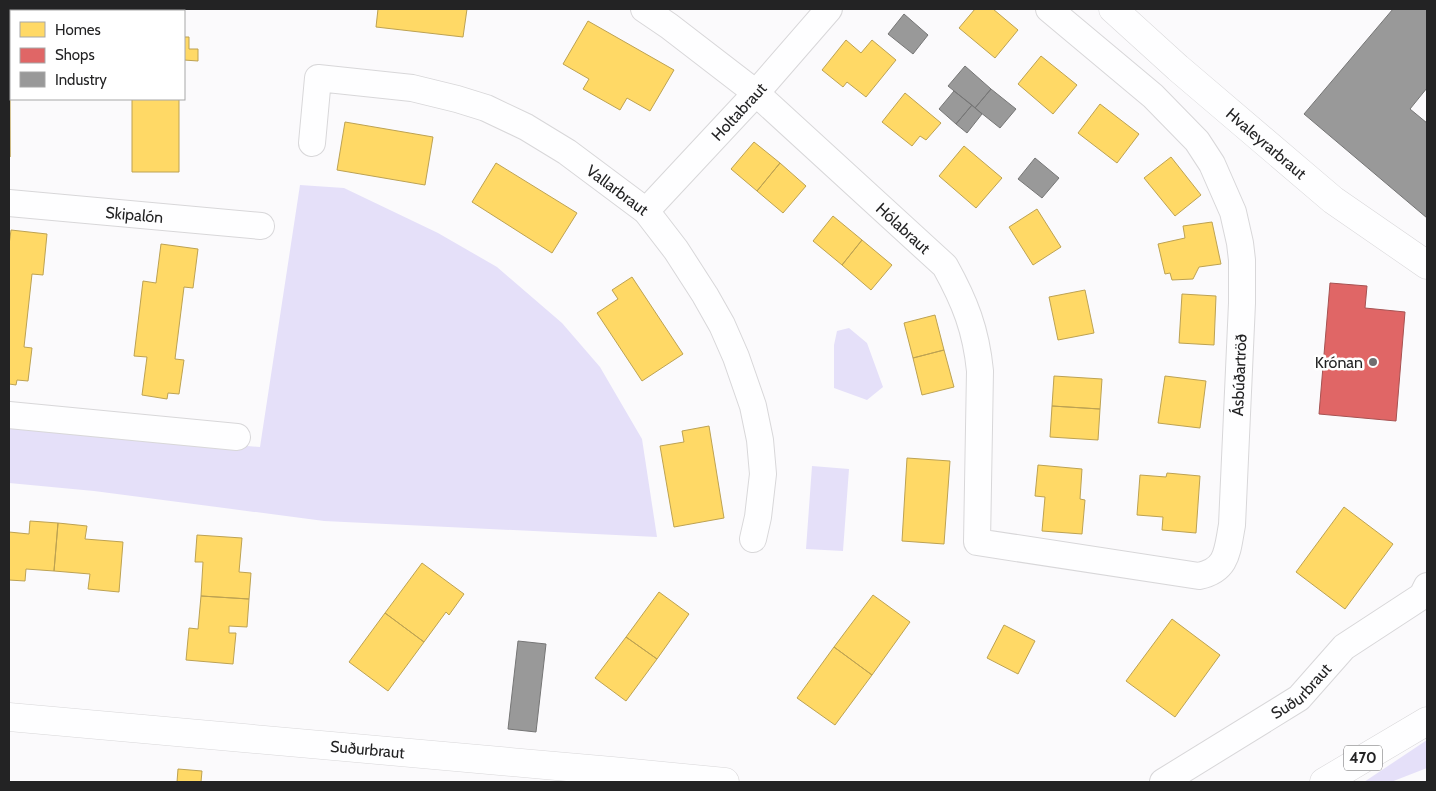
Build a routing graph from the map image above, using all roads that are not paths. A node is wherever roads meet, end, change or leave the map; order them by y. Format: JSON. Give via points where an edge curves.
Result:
{"nodes":[{"id":1,"x":644,"y":9,"type":"edge"},
{"id":2,"x":829,"y":9,"type":"edge"},
{"id":3,"x":1049,"y":9,"type":"edge"},
{"id":4,"x":1113,"y":9,"type":"edge"},
{"id":5,"x":756,"y":93,"type":"junction"},
{"id":6,"x":312,"y":143,"type":"dead end"},
{"id":7,"x":9,"y":203,"type":"edge"},
{"id":8,"x":646,"y":211,"type":"junction"},
{"id":9,"x":262,"y":226,"type":"dead end"},
{"id":10,"x":1427,"y":265,"type":"edge"},
{"id":11,"x":9,"y":415,"type":"edge"},
{"id":12,"x":237,"y":437,"type":"dead end"},
{"id":13,"x":753,"y":539,"type":"dead end"},
{"id":14,"x":977,"y":542,"type":"joint"},
{"id":15,"x":1427,"y":586,"type":"edge"},
{"id":16,"x":1427,"y":707,"type":"edge"},
{"id":17,"x":9,"y":717,"type":"edge"},
{"id":18,"x":1427,"y":721,"type":"edge"},
{"id":19,"x":1398,"y":738,"type":"junction"},
{"id":20,"x":698,"y":781,"type":"edge"},
{"id":21,"x":1323,"y":781,"type":"edge"},
{"id":22,"x":725,"y":782,"type":"edge"},
{"id":23,"x":1163,"y":782,"type":"edge"}],
"edges":[{"from":1,"to":5,"type":"street","name":"Hólabraut"},
{"from":2,"to":5,"type":"street","name":"Holtabraut"},
{"from":3,"to":14,"type":"street","name":"Ásbúðartröð","via":[[1149,92],[1197,141],[1212,164],[1233,212],[1242,260],[1242,303],[1232,525],[1226,556],[1219,568],[1199,576]]},
{"from":4,"to":10,"type":"street","name":"Hvaleyrarbraut","via":[[1333,200]]},
{"from":5,"to":8,"type":"street","name":"Holtabraut"},
{"from":5,"to":14,"type":"street","name":"Hólabraut","via":[[945,266],[959,291],[974,329],[980,371]]},
{"from":6,"to":8,"type":"street","name":"Vallarbraut","via":[[318,78],[427,91],[486,108],[539,134]]},
{"from":7,"to":9,"type":"street","name":"Skipalón"},
{"from":8,"to":13,"type":"street","name":"Vallarbraut","via":[[705,295],[722,325],[742,374],[757,423],[763,474]]},
{"from":11,"to":12,"type":"street"},
{"from":15,"to":23,"type":"street","name":"Suðurbraut","via":[[1422,596],[1344,648],[1299,698]]},
{"from":16,"to":19,"type":"street","number":"470"},
{"from":17,"to":20,"type":"street","name":"Suðurbraut"},
{"from":18,"to":19,"type":"street","number":"470"},
{"from":19,"to":21,"type":"street","number":"470"},
{"from":20,"to":22,"type":"street","name":"Suðurbraut"}]}
